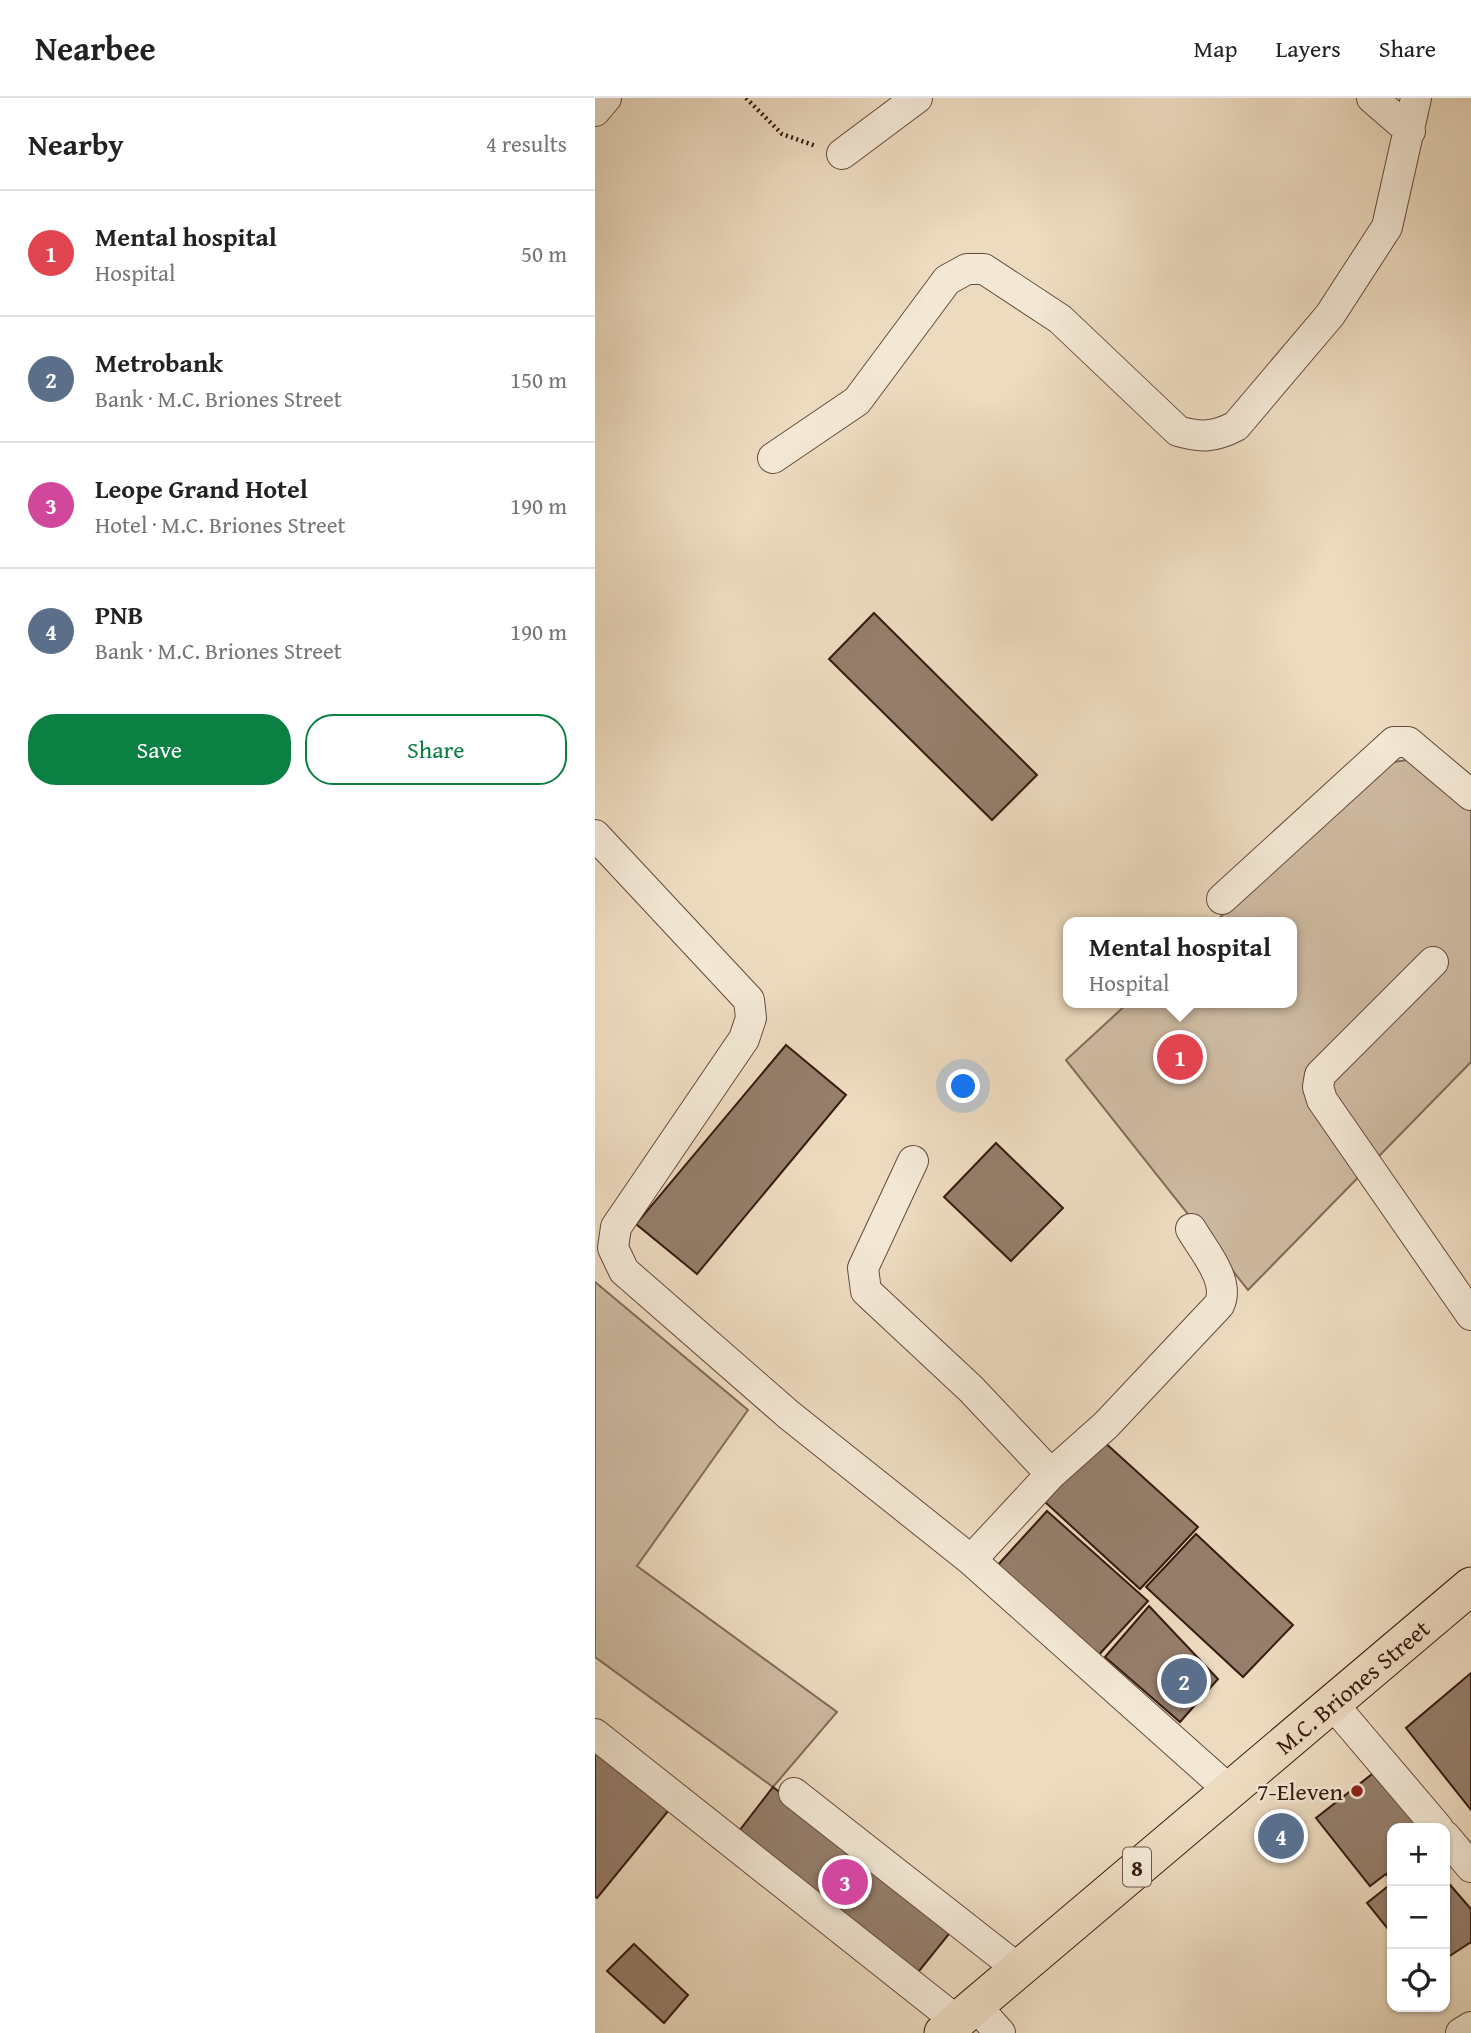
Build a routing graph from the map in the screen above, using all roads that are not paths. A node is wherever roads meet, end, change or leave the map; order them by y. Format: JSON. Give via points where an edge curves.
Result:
{"nodes":[{"id":1,"x":606,"y":98,"type":"edge"},
{"id":2,"x":917,"y":98,"type":"edge"},
{"id":3,"x":1372,"y":98,"type":"edge"},
{"id":4,"x":1416,"y":98,"type":"edge"},
{"id":5,"x":595,"y":111,"type":"edge"},
{"id":6,"x":1410,"y":131,"type":"junction"},
{"id":7,"x":842,"y":154,"type":"road end"},
{"id":8,"x":773,"y":458,"type":"dead end"},
{"id":9,"x":1471,"y":795,"type":"edge"},
{"id":10,"x":595,"y":835,"type":"edge"},
{"id":11,"x":1222,"y":899,"type":"dead end"},
{"id":12,"x":1433,"y":962,"type":"dead end"},
{"id":13,"x":913,"y":1161,"type":"dead end"},
{"id":14,"x":1191,"y":1229,"type":"dead end"},
{"id":15,"x":1471,"y":1315,"type":"edge"},
{"id":16,"x":1051,"y":1474,"type":"junction"},
{"id":17,"x":971,"y":1560,"type":"junction"},
{"id":18,"x":1471,"y":1586,"type":"edge"},
{"id":19,"x":1331,"y":1702,"type":"junction"},
{"id":20,"x":595,"y":1734,"type":"edge"},
{"id":21,"x":1229,"y":1790,"type":"junction"},
{"id":22,"x":794,"y":1794,"type":"dead end"},
{"id":23,"x":1434,"y":1823,"type":"edge"},
{"id":24,"x":1450,"y":1842,"type":"edge"},
{"id":25,"x":1471,"y":1867,"type":"edge"},
{"id":26,"x":1017,"y":1968,"type":"junction"},
{"id":27,"x":958,"y":2020,"type":"edge"},
{"id":28,"x":1471,"y":2026,"type":"edge"},
{"id":29,"x":1000,"y":2033,"type":"edge"},
{"id":30,"x":1461,"y":2033,"type":"edge"}],
"edges":[{"from":1,"to":5,"type":"street"},
{"from":2,"to":7,"type":"street"},
{"from":3,"to":6,"type":"street"},
{"from":4,"to":6,"type":"street"},
{"from":6,"to":8,"type":"street","via":[[1387,227],[1330,315],[1236,426],[1217,436],[1199,438],[1178,431],[1060,319],[984,269],[967,269],[947,280],[857,401]]},
{"from":9,"to":11,"type":"street","via":[[1408,742],[1394,742]]},
{"from":10,"to":17,"type":"street","via":[[749,1000],[751,1018],[744,1039],[616,1227],[613,1248],[624,1271],[789,1415]]},
{"from":12,"to":15,"type":"street","via":[[1320,1075],[1318,1087],[1322,1100]]},
{"from":13,"to":16,"type":"street","via":[[863,1268],[866,1291]]},
{"from":14,"to":16,"type":"street","via":[[1221,1282],[1224,1295],[1219,1305],[1106,1425]]},
{"from":16,"to":17,"type":"street"},
{"from":17,"to":21,"type":"street"},
{"from":18,"to":19,"type":"main road","name":"M.C. Briones Street","number":"8"},
{"from":19,"to":21,"type":"main road","name":"M.C. Briones Street","number":"8"},
{"from":19,"to":23,"type":"street"},
{"from":20,"to":27,"type":"street"},
{"from":21,"to":26,"type":"main road","name":"M.C. Briones Street","number":"8"},
{"from":22,"to":26,"type":"street"},
{"from":24,"to":25,"type":"street"},
{"from":26,"to":27,"type":"main road","name":"M.C. Briones Street","number":"8"},
{"from":27,"to":29,"type":"street"},
{"from":28,"to":30,"type":"street"}]}
